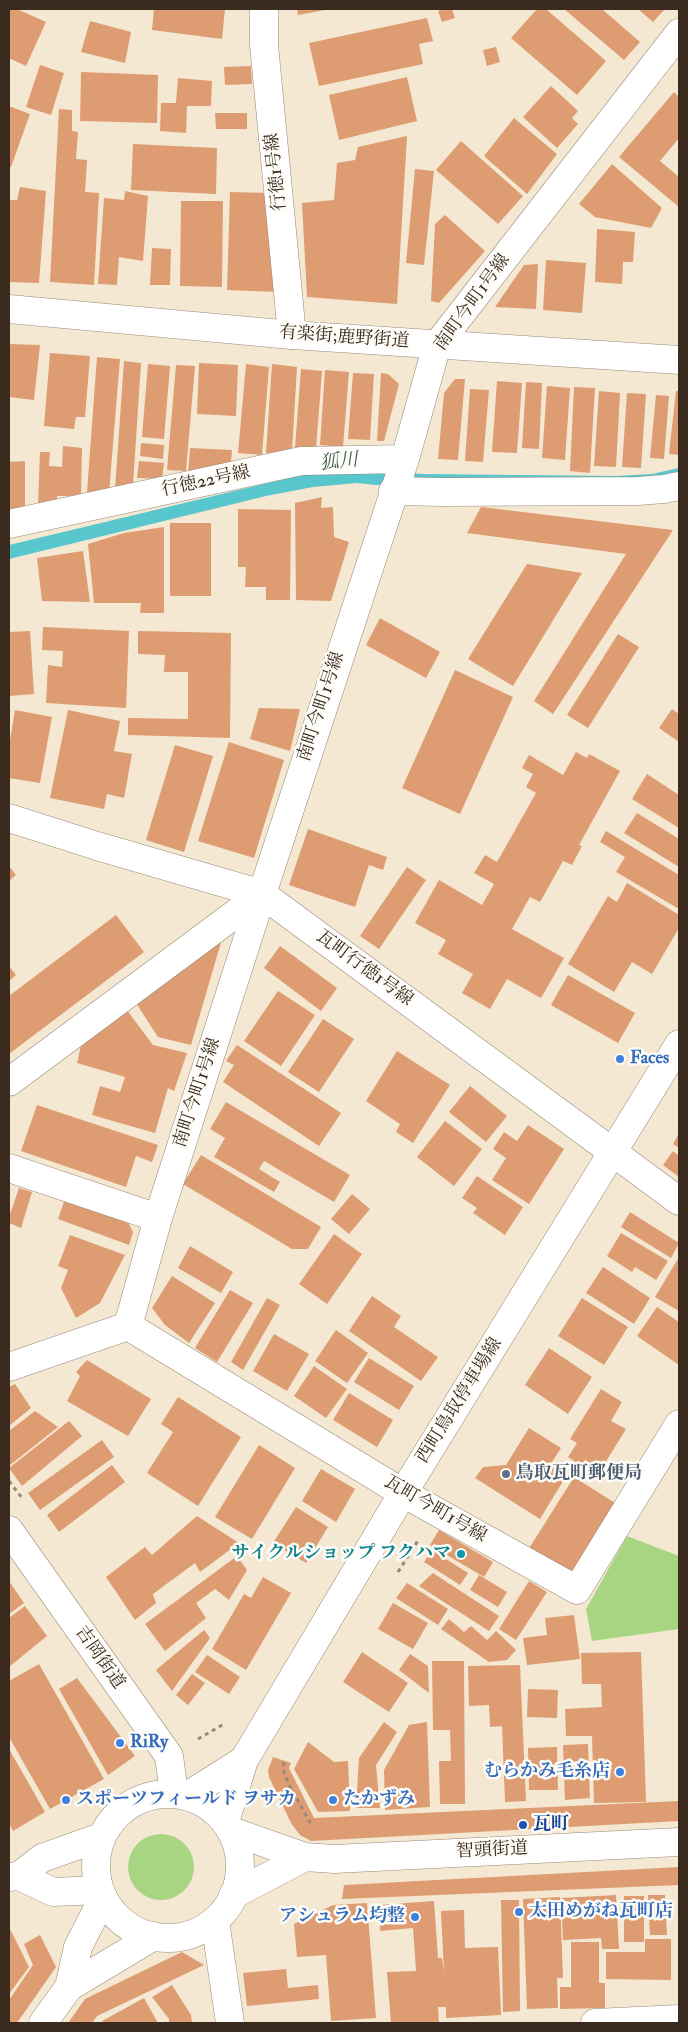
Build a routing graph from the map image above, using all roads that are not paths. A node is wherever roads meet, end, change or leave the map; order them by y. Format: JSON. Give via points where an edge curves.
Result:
{"nodes":[{"id":1,"x":264,"y":9,"type":"edge"},
{"id":2,"x":679,"y":33,"type":"edge"},
{"id":3,"x":9,"y":309,"type":"edge"},
{"id":4,"x":292,"y":335,"type":"junction"},
{"id":5,"x":436,"y":345,"type":"junction"},
{"id":6,"x":679,"y":360,"type":"edge"},
{"id":7,"x":405,"y":459,"type":"junction"},
{"id":8,"x":679,"y":486,"type":"edge"},
{"id":9,"x":393,"y":491,"type":"junction"},
{"id":10,"x":9,"y":524,"type":"edge"},
{"id":11,"x":9,"y":818,"type":"edge"},
{"id":12,"x":262,"y":894,"type":"junction"},
{"id":13,"x":679,"y":1044,"type":"edge"},
{"id":14,"x":9,"y":1082,"type":"edge"},
{"id":15,"x":613,"y":1152,"type":"junction"},
{"id":16,"x":9,"y":1168,"type":"edge"},
{"id":17,"x":679,"y":1201,"type":"edge"},
{"id":18,"x":158,"y":1218,"type":"junction"},
{"id":19,"x":128,"y":1326,"type":"junction"},
{"id":20,"x":9,"y":1367,"type":"edge"},
{"id":21,"x":679,"y":1424,"type":"edge"},
{"id":22,"x":403,"y":1493,"type":"junction"},
{"id":23,"x":9,"y":1530,"type":"edge"},
{"id":24,"x":244,"y":1760,"type":"junction"},
{"id":25,"x":180,"y":1795,"type":"junction"},
{"id":26,"x":228,"y":1826,"type":"junction"},
{"id":27,"x":101,"y":1837,"type":"junction"},
{"id":28,"x":679,"y":1842,"type":"edge"},
{"id":29,"x":305,"y":1857,"type":"junction"},
{"id":30,"x":14,"y":1877,"type":"edge"},
{"id":31,"x":101,"y":1894,"type":"junction"},
{"id":32,"x":234,"y":1895,"type":"junction"},
{"id":33,"x":215,"y":1921,"type":"junction"},
{"id":34,"x":154,"y":1936,"type":"junction"},
{"id":35,"x":69,"y":1987,"type":"junction"},
{"id":36,"x":679,"y":2019,"type":"edge"},
{"id":37,"x":43,"y":2023,"type":"edge"},
{"id":38,"x":230,"y":2023,"type":"edge"},
{"id":39,"x":595,"y":2023,"type":"edge"}],
"edges":[{"from":1,"to":4,"type":"street","name":"行徳1号線","via":[[264,45]]},
{"from":2,"to":5,"type":"street","name":"南町今町1号線"},
{"from":3,"to":4,"type":"street","name":"有楽街;鹿野街道"},
{"from":4,"to":5,"type":"street","name":"有楽街;鹿野街道"},
{"from":5,"to":6,"type":"street","name":"有楽街;鹿野街道"},
{"from":5,"to":7,"type":"street","name":"南町今町1号線"},
{"from":7,"to":9,"type":"street","name":"南町今町1号線"},
{"from":7,"to":10,"type":"street","name":"行徳22号線","via":[[301,461]]},
{"from":8,"to":9,"type":"street","via":[[638,491]]},
{"from":9,"to":12,"type":"street","name":"南町今町1号線"},
{"from":11,"to":12,"type":"street","name":"瓦町行徳1号線"},
{"from":12,"to":14,"type":"street"},
{"from":12,"to":15,"type":"street","name":"瓦町行徳1号線"},
{"from":12,"to":18,"type":"street","name":"南町今町1号線"},
{"from":13,"to":15,"type":"street","name":"西町鳥取停車場線"},
{"from":15,"to":17,"type":"street","name":"瓦町行徳1号線"},
{"from":15,"to":22,"type":"street","name":"西町鳥取停車場線"},
{"from":16,"to":18,"type":"street"},
{"from":18,"to":19,"type":"street","name":"南町今町1号線"},
{"from":19,"to":20,"type":"street"},
{"from":19,"to":22,"type":"street","name":"瓦町今町1号線"},
{"from":21,"to":22,"type":"street","name":"瓦町今町1号線","via":[[577,1590]]},
{"from":22,"to":24,"type":"street","name":"西町鳥取停車場線"},
{"from":23,"to":25,"type":"street","name":"吉岡街道","via":[[168,1756]]},
{"from":24,"to":25,"type":"street","name":"西町鳥取停車場線"},
{"from":24,"to":26,"type":"street","name":"西町鳥取停車場線"},
{"from":25,"to":26,"type":"street","name":"西町鳥取停車場線","via":[[208,1806]]},
{"from":25,"to":27,"type":"street","name":"西町鳥取停車場線","via":[[151,1795],[130,1803],[113,1818]]},
{"from":26,"to":29,"type":"street","name":"智頭街道"},
{"from":26,"to":32,"type":"street","name":"西町鳥取停車場線","via":[[240,1863]]},
{"from":27,"to":30,"type":"street","via":[[42,1858]]},
{"from":27,"to":31,"type":"street","name":"西町鳥取停車場線","via":[[96,1854],[96,1873]]},
{"from":28,"to":29,"type":"street","name":"智頭街道","via":[[334,1859]]},
{"from":29,"to":32,"type":"street"},
{"from":30,"to":31,"type":"street","via":[[53,1892]]},
{"from":31,"to":34,"type":"street","name":"西町鳥取停車場線","via":[[112,1912],[124,1923],[138,1932]]},
{"from":31,"to":35,"type":"street","via":[[78,1947]]},
{"from":32,"to":33,"type":"street","name":"西町鳥取停車場線"},
{"from":33,"to":34,"type":"street","name":"西町鳥取停車場線","via":[[197,1932],[175,1938]]},
{"from":33,"to":38,"type":"street"},
{"from":34,"to":35,"type":"street"},
{"from":35,"to":37,"type":"street"},
{"from":36,"to":39,"type":"street"}]}
